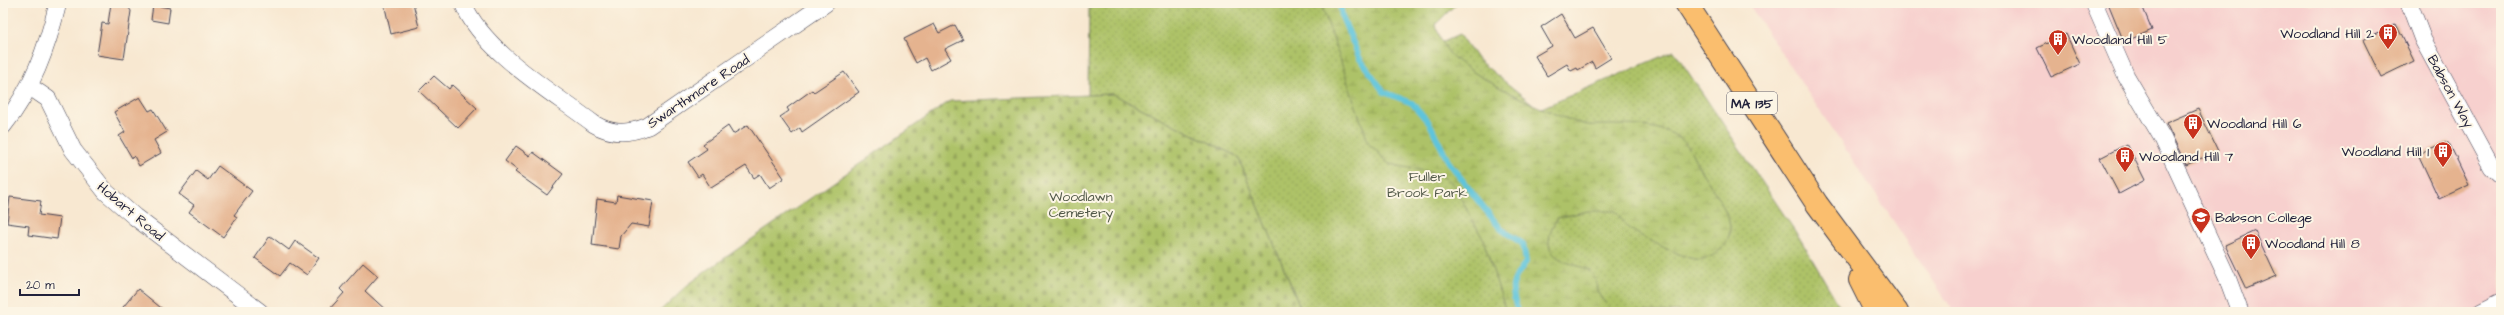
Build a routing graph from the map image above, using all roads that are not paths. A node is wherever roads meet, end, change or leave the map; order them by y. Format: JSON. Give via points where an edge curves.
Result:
{"nodes":[{"id":1,"x":58,"y":3,"type":"edge"},
{"id":2,"x":463,"y":3,"type":"edge"},
{"id":3,"x":826,"y":3,"type":"edge"},
{"id":4,"x":1686,"y":3,"type":"edge"},
{"id":5,"x":2094,"y":3,"type":"edge"},
{"id":6,"x":2409,"y":3,"type":"edge"},
{"id":7,"x":29,"y":86,"type":"junction"},
{"id":8,"x":3,"y":126,"type":"edge"},
{"id":9,"x":2501,"y":174,"type":"edge"},
{"id":10,"x":1817,"y":204,"type":"junction"},
{"id":11,"x":2501,"y":302,"type":"edge"},
{"id":12,"x":260,"y":312,"type":"edge"},
{"id":13,"x":1876,"y":312,"type":"edge"},
{"id":14,"x":1897,"y":312,"type":"edge"},
{"id":15,"x":2240,"y":312,"type":"edge"},
{"id":16,"x":2481,"y":312,"type":"edge"}],
"edges":[{"from":1,"to":7,"type":"street","via":[[44,55]]},
{"from":2,"to":3,"type":"street","name":"Swarthmore Road","via":[[479,32],[499,52],[594,124],[610,132],[620,133],[648,126]]},
{"from":4,"to":10,"type":"main road","number":"MA 135"},
{"from":5,"to":15,"type":"street","via":[[2126,76],[2163,139],[2227,277]]},
{"from":6,"to":9,"type":"street","name":"Babson Way","via":[[2426,46],[2492,167]]},
{"from":7,"to":8,"type":"street"},
{"from":7,"to":12,"type":"street","name":"Hobart Road","via":[[48,99],[73,150],[106,192]]},
{"from":10,"to":13,"type":"main road","number":"MA 135"},
{"from":10,"to":14,"type":"main road","number":"MA 135"},
{"from":11,"to":16,"type":"street"}]}
